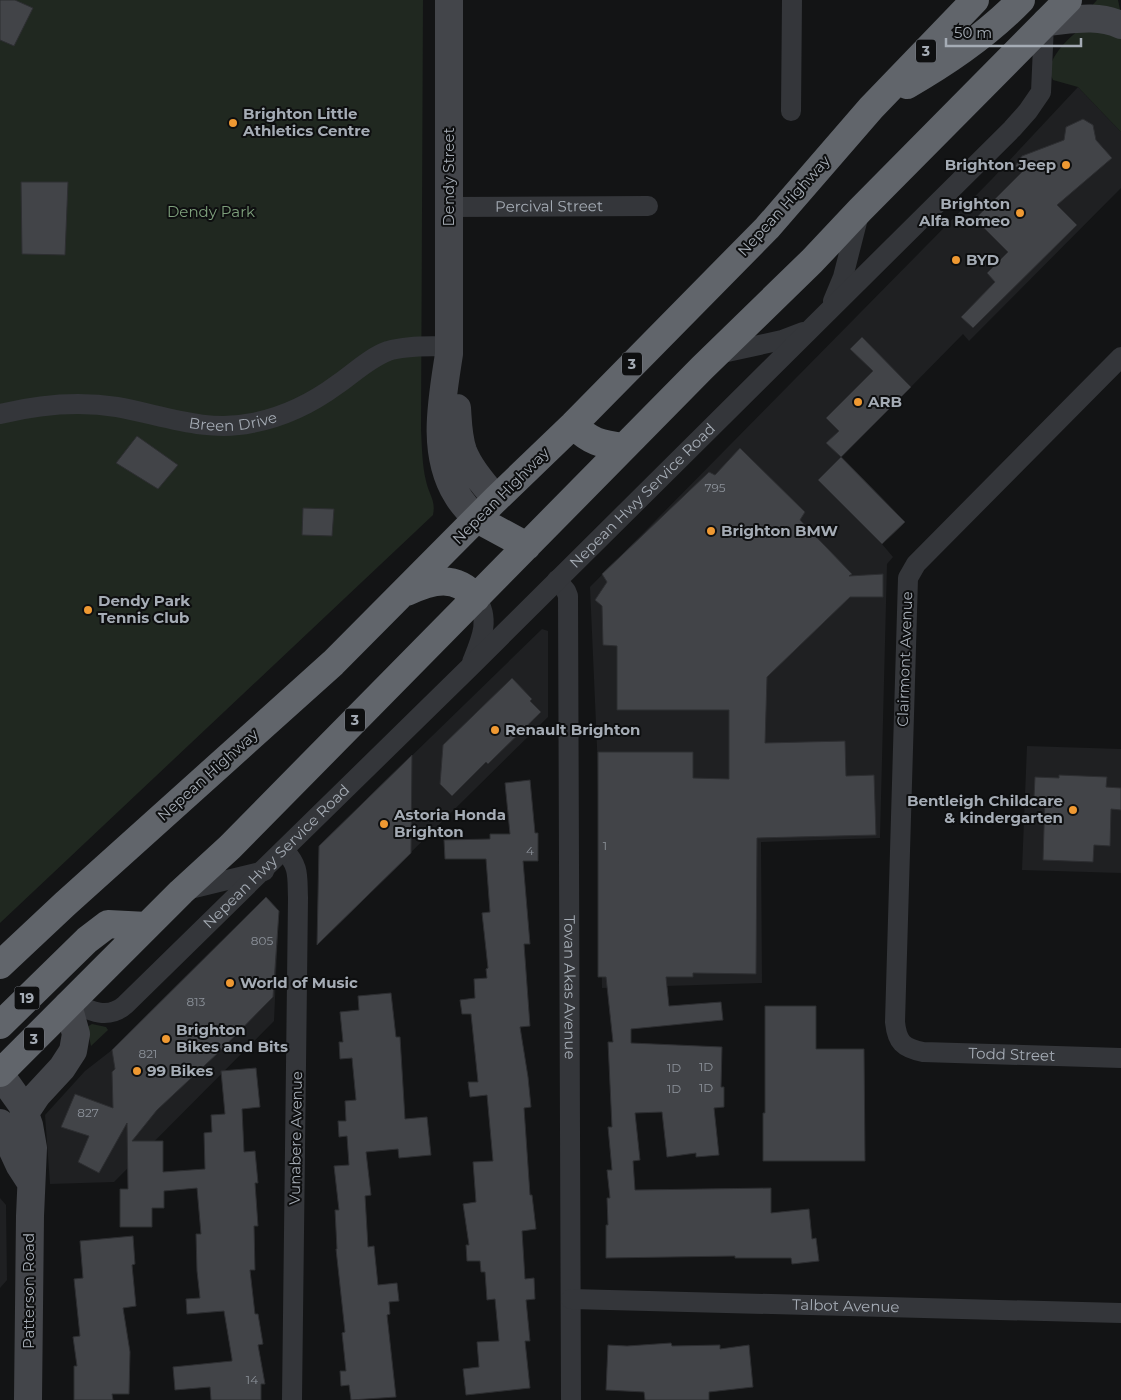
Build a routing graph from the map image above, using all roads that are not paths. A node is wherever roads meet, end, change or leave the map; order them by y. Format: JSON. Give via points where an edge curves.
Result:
{"nodes":[{"id":1,"x":449,"y":0,"type":"edge"},
{"id":2,"x":792,"y":0,"type":"edge"},
{"id":3,"x":975,"y":0,"type":"edge"},
{"id":4,"x":1021,"y":0,"type":"edge"},
{"id":5,"x":1068,"y":0,"type":"edge"},
{"id":6,"x":1045,"y":23,"type":"junction"},
{"id":7,"x":1121,"y":25,"type":"edge"},
{"id":8,"x":877,"y":102,"type":"junction"},
{"id":9,"x":791,"y":111,"type":"dead end"},
{"id":10,"x":648,"y":206,"type":"dead end"},
{"id":11,"x":449,"y":207,"type":"junction"},
{"id":12,"x":860,"y":210,"type":"junction"},
{"id":13,"x":828,"y":311,"type":"junction"},
{"id":14,"x":814,"y":326,"type":"junction"},
{"id":15,"x":449,"y":350,"type":"junction"},
{"id":16,"x":716,"y":355,"type":"junction"},
{"id":17,"x":1121,"y":357,"type":"edge"},
{"id":18,"x":0,"y":414,"type":"edge"},
{"id":19,"x":573,"y":425,"type":"junction"},
{"id":20,"x":624,"y":447,"type":"junction"},
{"id":21,"x":496,"y":499,"type":"junction"},
{"id":22,"x":477,"y":518,"type":"junction"},
{"id":23,"x":527,"y":546,"type":"junction"},
{"id":24,"x":557,"y":580,"type":"junction"},
{"id":25,"x":399,"y":596,"type":"junction"},
{"id":26,"x":476,"y":598,"type":"junction"},
{"id":27,"x":470,"y":667,"type":"junction"},
{"id":28,"x":284,"y":850,"type":"junction"},
{"id":29,"x":264,"y":871,"type":"junction"},
{"id":30,"x":181,"y":892,"type":"junction"},
{"id":31,"x":147,"y":926,"type":"junction"},
{"id":32,"x":0,"y":965,"type":"edge"},
{"id":33,"x":70,"y":1004,"type":"junction"},
{"id":34,"x":0,"y":1025,"type":"edge"},
{"id":35,"x":904,"y":1046,"type":"joint"},
{"id":36,"x":1121,"y":1058,"type":"edge"},
{"id":37,"x":0,"y":1074,"type":"edge"},
{"id":38,"x":25,"y":1113,"type":"junction"},
{"id":39,"x":0,"y":1123,"type":"edge"},
{"id":40,"x":31,"y":1183,"type":"junction"},
{"id":41,"x":572,"y":1299,"type":"junction"},
{"id":42,"x":1121,"y":1313,"type":"edge"},
{"id":43,"x":28,"y":1400,"type":"edge"},
{"id":44,"x":292,"y":1400,"type":"edge"},
{"id":45,"x":571,"y":1400,"type":"edge"}],
"edges":[{"from":1,"to":11,"type":"street","name":"Dendy Street"},
{"from":2,"to":9,"type":"street"},
{"from":3,"to":8,"type":"highway","name":"Nepean Highway","number":"3"},
{"from":4,"to":6,"type":"highway"},
{"from":4,"to":8,"type":"highway","via":[[976,41]]},
{"from":5,"to":6,"type":"highway","number":"3"},
{"from":6,"to":7,"type":"street","via":[[1092,18]]},
{"from":6,"to":12,"type":"highway","number":"3"},
{"from":6,"to":13,"type":"street","name":"Nepean Hwy Service Road","via":[[1042,90],[1036,102]]},
{"from":8,"to":19,"type":"highway","name":"Nepean Highway","number":"3","via":[[767,228]]},
{"from":10,"to":11,"type":"street","name":"Percival Street"},
{"from":11,"to":15,"type":"street","name":"Dendy Street"},
{"from":12,"to":13,"type":"street","name":"Nepean Hwy Service Road","via":[[843,278]]},
{"from":12,"to":16,"type":"highway","number":"3"},
{"from":13,"to":14,"type":"street","name":"Nepean Hwy Service Road"},
{"from":14,"to":16,"type":"street","name":"Nepean Hwy Service Road","via":[[782,340]]},
{"from":14,"to":24,"type":"street","name":"Nepean Hwy Service Road"},
{"from":15,"to":18,"type":"street","name":"Breen Drive","via":[[411,347],[390,350],[311,403],[249,424],[202,425],[100,405],[48,406]]},
{"from":15,"to":21,"type":"street","name":"Dendy Street","via":[[463,452]]},
{"from":15,"to":22,"type":"street","name":"Dendy Street","via":[[441,418],[444,462],[457,495]]},
{"from":16,"to":20,"type":"highway","number":"3"},
{"from":17,"to":35,"type":"street","name":"Clairmont Avenue","via":[[916,564],[908,578],[895,1022],[899,1040]]},
{"from":19,"to":20,"type":"highway","via":[[593,441]]},
{"from":19,"to":21,"type":"highway","name":"Nepean Highway","number":"3"},
{"from":20,"to":23,"type":"highway","number":"3"},
{"from":21,"to":22,"type":"highway","name":"Nepean Highway","number":"3"},
{"from":21,"to":23,"type":"highway"},
{"from":22,"to":23,"type":"highway"},
{"from":22,"to":25,"type":"highway","name":"Nepean Highway","number":"3"},
{"from":23,"to":26,"type":"highway","number":"3"},
{"from":24,"to":27,"type":"street","name":"Nepean Hwy Service Road"},
{"from":24,"to":41,"type":"street","name":"Tovan Akas Avenue","via":[[568,596]]},
{"from":25,"to":26,"type":"highway","via":[[422,585],[444,581],[463,585]]},
{"from":25,"to":32,"type":"highway","name":"Nepean Highway","number":"3","via":[[333,663]]},
{"from":26,"to":27,"type":"street","name":"Nepean Hwy Service Road","via":[[483,608],[484,628]]},
{"from":26,"to":30,"type":"highway","number":"3","via":[[230,847]]},
{"from":27,"to":28,"type":"street","name":"Nepean Hwy Service Road"},
{"from":28,"to":29,"type":"street","name":"Nepean Hwy Service Road"},
{"from":28,"to":44,"type":"street","name":"Vunabere Avenue","via":[[297,872],[298,898]]},
{"from":29,"to":30,"type":"street"},
{"from":29,"to":33,"type":"street","name":"Nepean Hwy Service Road","via":[[121,1009],[114,1013],[101,1013]]},
{"from":30,"to":31,"type":"highway","number":"3"},
{"from":31,"to":33,"type":"highway","number":"3"},
{"from":31,"to":34,"type":"highway","number":"19","via":[[108,924],[87,940]]},
{"from":33,"to":37,"type":"highway","number":"3"},
{"from":33,"to":38,"type":"street","via":[[76,1034],[73,1051]]},
{"from":35,"to":36,"type":"street","name":"Todd Street","via":[[923,1052]]},
{"from":37,"to":38,"type":"street","name":"Patterson Road"},
{"from":38,"to":40,"type":"street","name":"Patterson Road","via":[[33,1148]]},
{"from":39,"to":40,"type":"street"},
{"from":40,"to":43,"type":"street","name":"Patterson Road"},
{"from":41,"to":42,"type":"street","name":"Talbot Avenue"},
{"from":41,"to":45,"type":"street","name":"Tovan Akas Avenue"}]}
